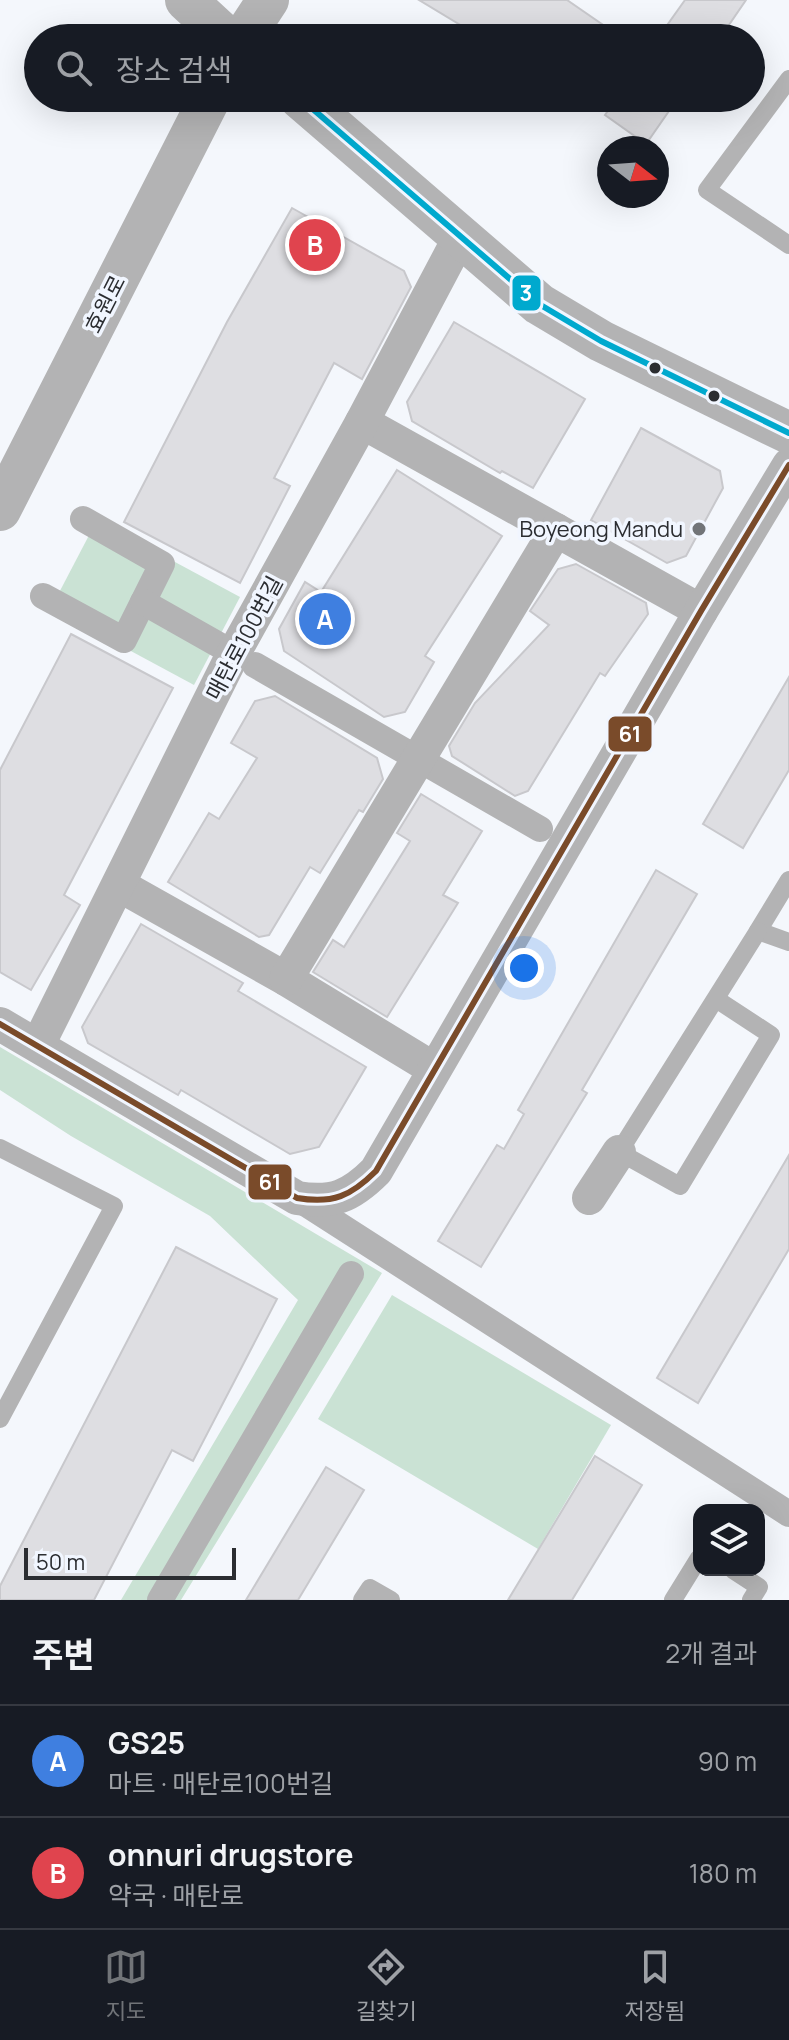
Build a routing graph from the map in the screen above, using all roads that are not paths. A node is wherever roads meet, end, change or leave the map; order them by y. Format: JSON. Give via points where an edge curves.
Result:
{"nodes":[{"id":1,"x":186,"y":0,"type":"edge"},
{"id":2,"x":268,"y":0,"type":"edge"},
{"id":3,"x":212,"y":24,"type":"edge"},
{"id":4,"x":252,"y":24,"type":"edge"},
{"id":5,"x":789,"y":79,"type":"edge"},
{"id":6,"x":765,"y":111,"type":"edge"},
{"id":7,"x":203,"y":112,"type":"edge"},
{"id":8,"x":316,"y":112,"type":"edge"},
{"id":9,"x":765,"y":112,"type":"edge"},
{"id":10,"x":461,"y":235,"type":"junction"},
{"id":11,"x":789,"y":245,"type":"edge"},
{"id":12,"x":362,"y":422,"type":"junction"},
{"id":13,"x":789,"y":433,"type":"edge"},
{"id":14,"x":789,"y":465,"type":"edge"},
{"id":15,"x":0,"y":510,"type":"edge"},
{"id":16,"x":83,"y":519,"type":"dead end"},
{"id":17,"x":556,"y":530,"type":"junction"},
{"id":18,"x":43,"y":596,"type":"dead end"},
{"id":19,"x":143,"y":602,"type":"junction"},
{"id":20,"x":701,"y":611,"type":"junction"},
{"id":21,"x":219,"y":645,"type":"dead end"},
{"id":22,"x":255,"y":665,"type":"dead end"},
{"id":23,"x":418,"y":759,"type":"junction"},
{"id":24,"x":540,"y":829,"type":"dead end"},
{"id":25,"x":789,"y":880,"type":"edge"},
{"id":26,"x":119,"y":885,"type":"junction"},
{"id":27,"x":758,"y":931,"type":"junction"},
{"id":28,"x":789,"y":942,"type":"edge"},
{"id":29,"x":286,"y":979,"type":"junction"},
{"id":30,"x":716,"y":999,"type":"junction"},
{"id":31,"x":0,"y":1024,"type":"edge"},
{"id":32,"x":38,"y":1045,"type":"junction"},
{"id":33,"x":434,"y":1069,"type":"junction"},
{"id":34,"x":0,"y":1148,"type":"edge"},
{"id":35,"x":619,"y":1152,"type":"junction"},
{"id":36,"x":297,"y":1198,"type":"junction"},
{"id":37,"x":589,"y":1198,"type":"dead end"},
{"id":38,"x":351,"y":1274,"type":"dead end"},
{"id":39,"x":0,"y":1419,"type":"edge"},
{"id":40,"x":789,"y":1514,"type":"edge"},
{"id":41,"x":693,"y":1568,"type":"edge"},
{"id":42,"x":742,"y":1576,"type":"edge"},
{"id":43,"x":160,"y":1600,"type":"edge"},
{"id":44,"x":362,"y":1600,"type":"edge"},
{"id":45,"x":391,"y":1600,"type":"edge"},
{"id":46,"x":673,"y":1600,"type":"edge"},
{"id":47,"x":751,"y":1600,"type":"edge"}],
"edges":[{"from":1,"to":3,"type":"street"},
{"from":2,"to":4,"type":"street"},
{"from":5,"to":6,"type":"lane"},
{"from":7,"to":15,"type":"street","name":"효원로"},
{"from":8,"to":10,"type":"street"},
{"from":9,"to":11,"type":"lane","via":[[707,190]]},
{"from":10,"to":12,"type":"street","name":"매탄로100번길"},
{"from":10,"to":13,"type":"street","via":[[539,304],[601,341]]},
{"from":12,"to":17,"type":"street"},
{"from":12,"to":26,"type":"street","name":"매탄로100번길","via":[[234,653]]},
{"from":14,"to":20,"type":"street"},
{"from":16,"to":19,"type":"street","via":[[162,564]]},
{"from":17,"to":20,"type":"street"},
{"from":17,"to":23,"type":"street"},
{"from":18,"to":19,"type":"street","via":[[124,640]]},
{"from":19,"to":21,"type":"street"},
{"from":20,"to":33,"type":"street"},
{"from":22,"to":23,"type":"street"},
{"from":23,"to":24,"type":"street"},
{"from":23,"to":29,"type":"street"},
{"from":25,"to":27,"type":"lane"},
{"from":26,"to":29,"type":"street"},
{"from":26,"to":32,"type":"street","name":"매탄로100번길"},
{"from":27,"to":28,"type":"lane"},
{"from":27,"to":30,"type":"lane"},
{"from":29,"to":33,"type":"street"},
{"from":30,"to":35,"type":"lane"},
{"from":30,"to":35,"type":"lane","via":[[771,1035],[680,1186]]},
{"from":31,"to":32,"type":"street"},
{"from":32,"to":36,"type":"street"},
{"from":33,"to":36,"type":"street","via":[[376,1171],[359,1188],[318,1202]]},
{"from":34,"to":39,"type":"lane","via":[[114,1206]]},
{"from":35,"to":37,"type":"street"},
{"from":36,"to":40,"type":"street"},
{"from":38,"to":43,"type":"street"},
{"from":41,"to":46,"type":"lane"},
{"from":42,"to":47,"type":"lane","via":[[759,1587]]},
{"from":44,"to":45,"type":"lane","via":[[370,1588]]}]}
